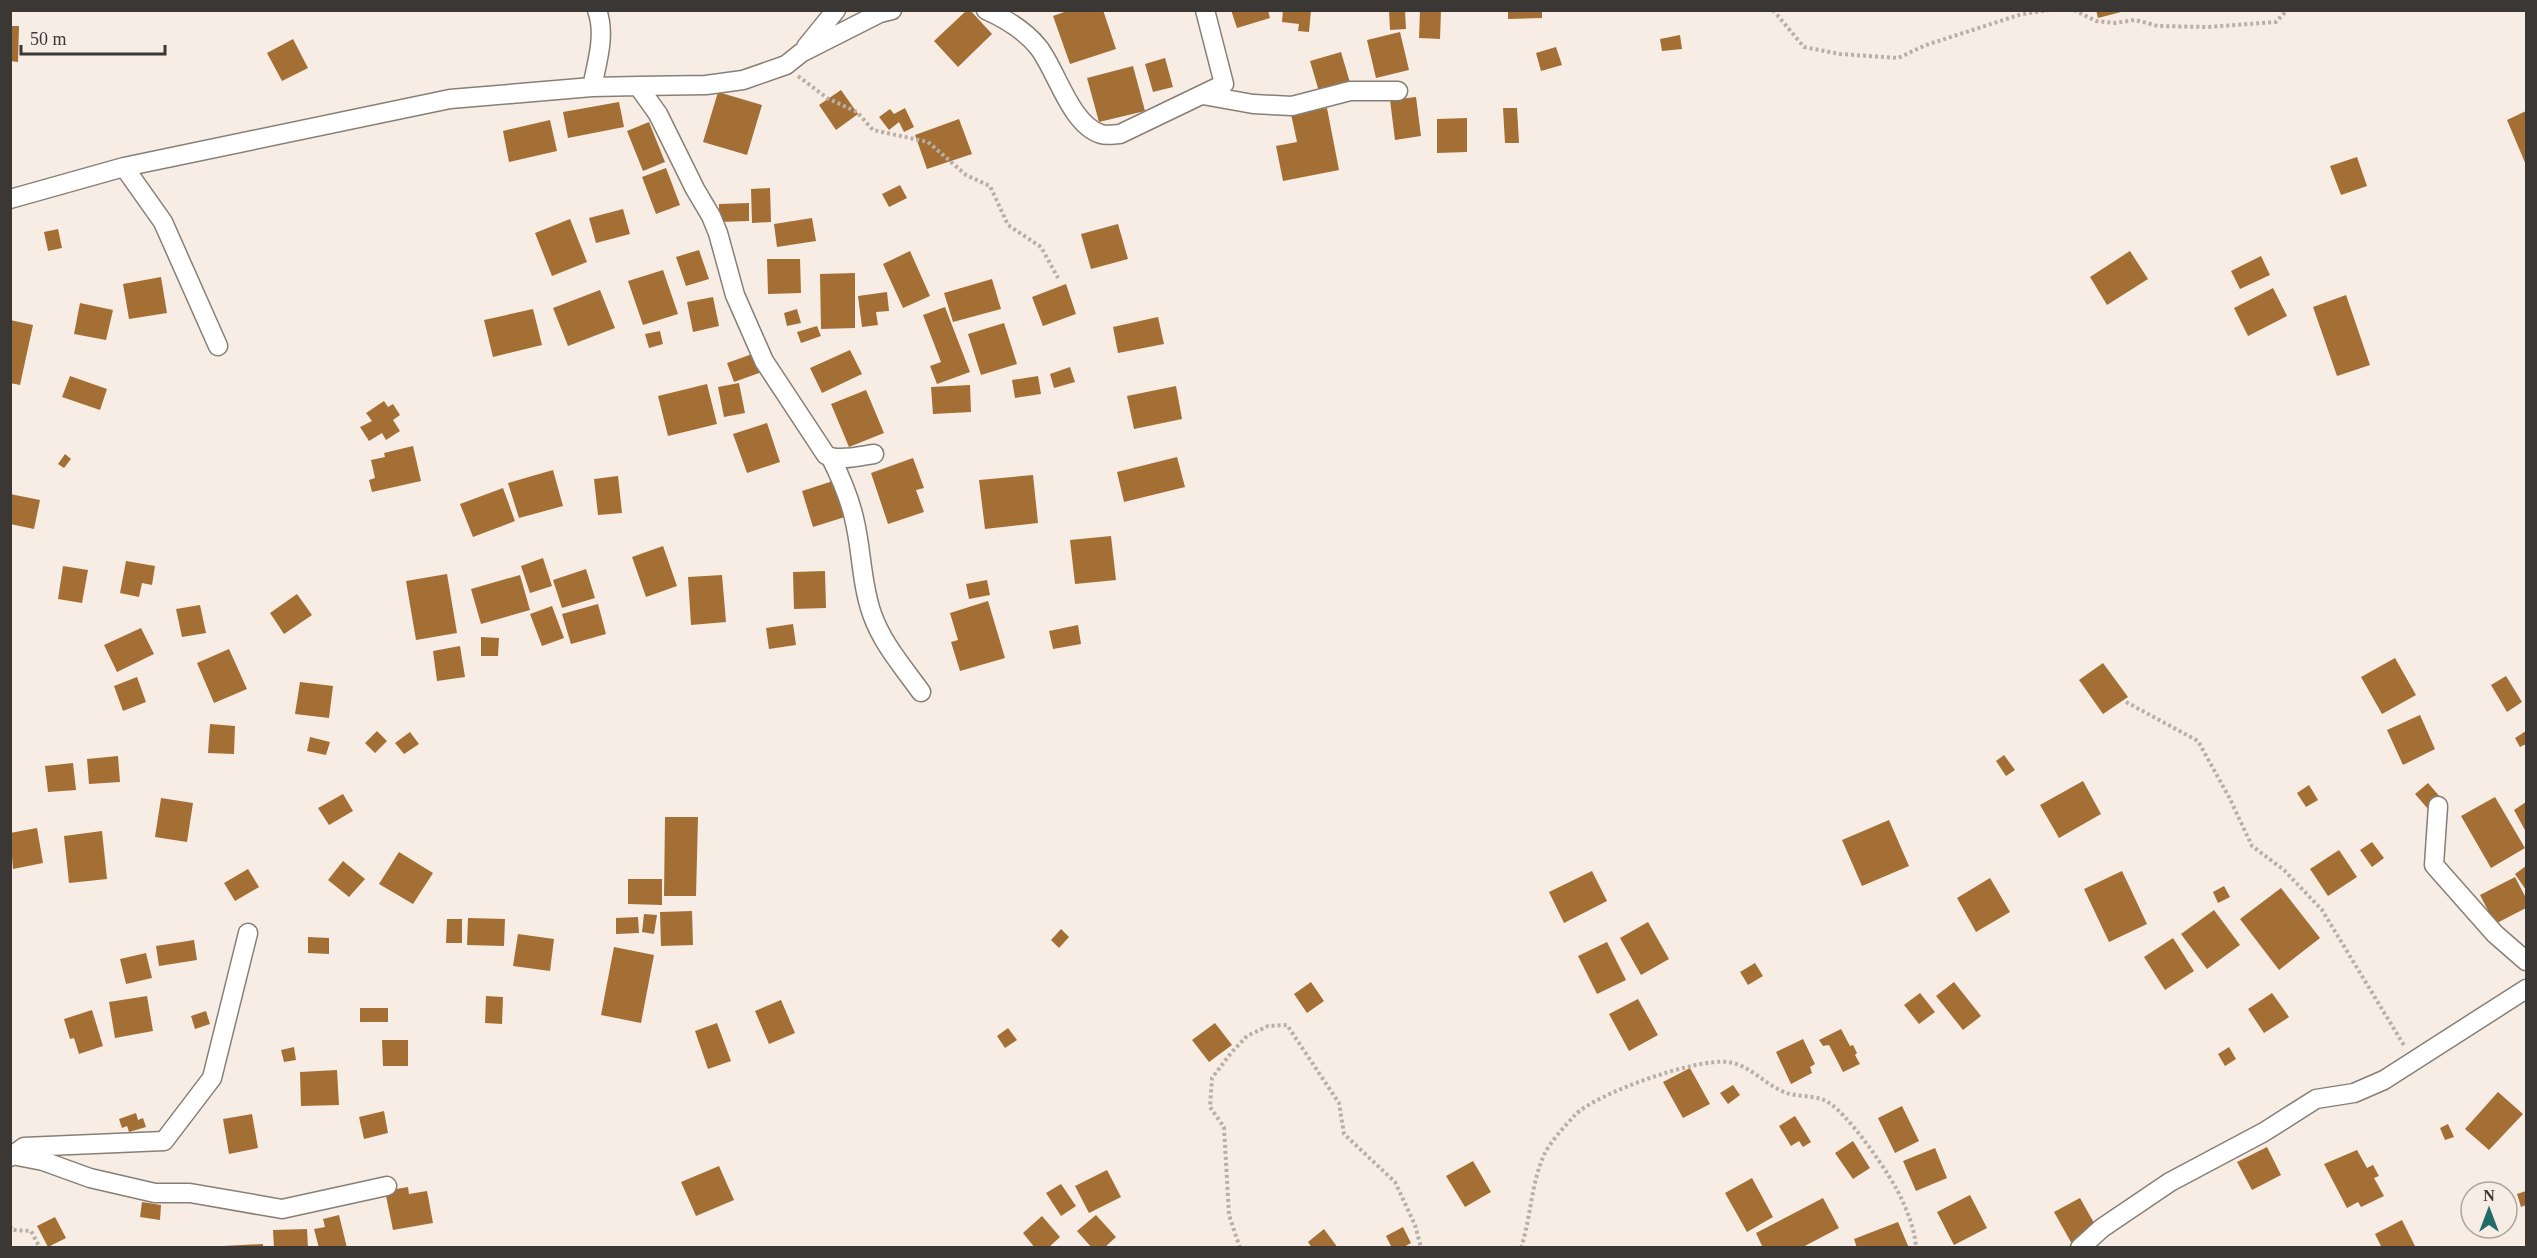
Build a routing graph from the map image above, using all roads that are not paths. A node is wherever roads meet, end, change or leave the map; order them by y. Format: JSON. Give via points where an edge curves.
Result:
{"nodes":[{"id":1,"x":597,"y":10,"type":"edge"},
{"id":2,"x":836,"y":10,"type":"edge"},
{"id":3,"x":892,"y":10,"type":"edge"},
{"id":4,"x":986,"y":10,"type":"edge"},
{"id":5,"x":1205,"y":10,"type":"edge"},
{"id":6,"x":801,"y":53,"type":"junction"},
{"id":7,"x":638,"y":86,"type":"junction"},
{"id":8,"x":592,"y":87,"type":"junction"},
{"id":9,"x":1398,"y":91,"type":"dead end"},
{"id":10,"x":1203,"y":94,"type":"junction"},
{"id":11,"x":124,"y":167,"type":"junction"},
{"id":12,"x":10,"y":199,"type":"edge"},
{"id":13,"x":218,"y":346,"type":"dead end"},
{"id":14,"x":874,"y":454,"type":"dead end"},
{"id":15,"x":831,"y":458,"type":"junction"},
{"id":16,"x":921,"y":692,"type":"dead end"},
{"id":17,"x":2438,"y":806,"type":"dead end"},
{"id":18,"x":248,"y":933,"type":"dead end"},
{"id":19,"x":2526,"y":961,"type":"edge"},
{"id":20,"x":2526,"y":989,"type":"edge"},
{"id":21,"x":11,"y":1156,"type":"edge"},
{"id":22,"x":387,"y":1186,"type":"dead end"},
{"id":23,"x":2080,"y":1248,"type":"edge"}],
"edges":[{"from":1,"to":8,"type":"street","via":[[602,35]]},
{"from":2,"to":6,"type":"street"},
{"from":3,"to":6,"type":"street"},
{"from":4,"to":10,"type":"street","via":[[1011,21],[1039,48],[1080,118],[1103,135],[1120,134]]},
{"from":5,"to":10,"type":"street","via":[[1224,84]]},
{"from":6,"to":7,"type":"street","via":[[786,65],[743,80]]},
{"from":7,"to":8,"type":"street"},
{"from":7,"to":15,"type":"street","via":[[658,114],[711,216],[735,295],[764,361]]},
{"from":8,"to":11,"type":"street","via":[[450,99]]},
{"from":9,"to":10,"type":"street","via":[[1350,91],[1292,106],[1253,104]]},
{"from":11,"to":12,"type":"street"},
{"from":11,"to":13,"type":"street","via":[[163,222]]},
{"from":14,"to":15,"type":"street"},
{"from":15,"to":16,"type":"street","via":[[855,520],[863,582],[872,614],[883,639]]},
{"from":17,"to":19,"type":"street","via":[[2434,865],[2495,934]]},
{"from":18,"to":21,"type":"street","via":[[212,1078],[164,1141],[24,1147]]},
{"from":20,"to":23,"type":"street","via":[[2384,1080],[2354,1093],[2316,1099],[2170,1182],[2102,1228]]},
{"from":21,"to":22,"type":"street","via":[[43,1161],[90,1178],[155,1193],[190,1193],[282,1209]]}]}
